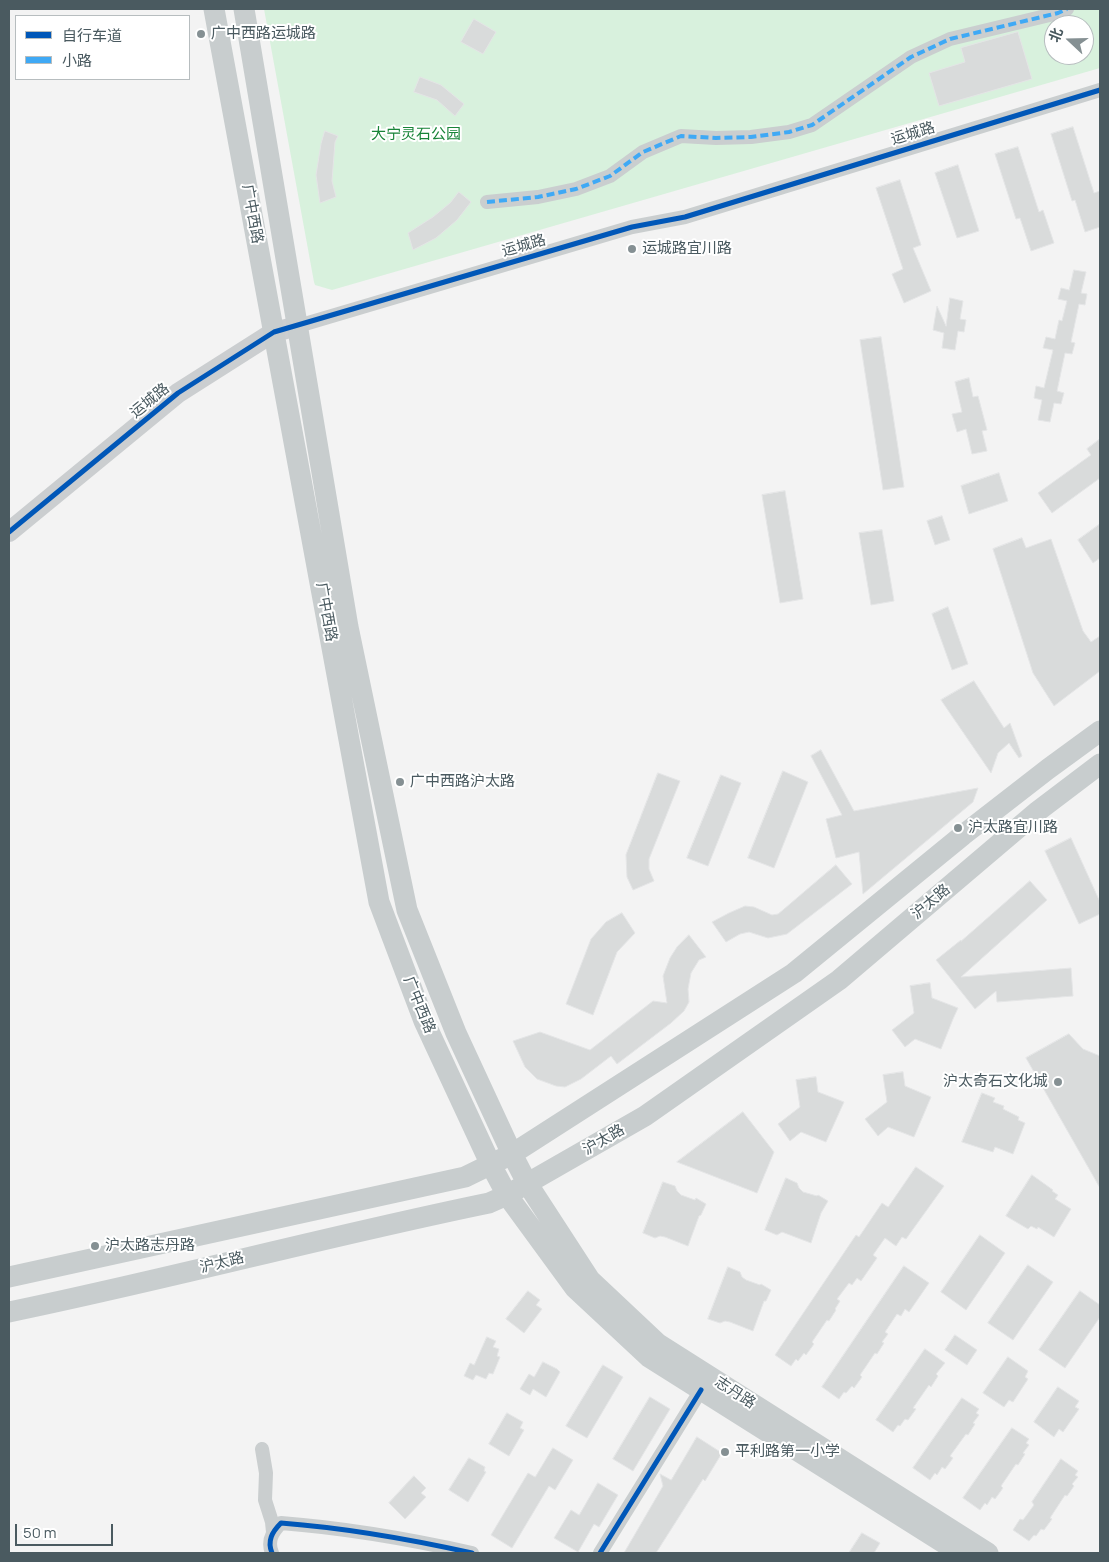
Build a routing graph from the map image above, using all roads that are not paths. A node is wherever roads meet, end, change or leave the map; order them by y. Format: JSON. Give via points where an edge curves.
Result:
{"nodes":[{"id":1,"x":214,"y":9,"type":"edge"},
{"id":2,"x":244,"y":9,"type":"edge"},
{"id":3,"x":1067,"y":9,"type":"edge"},
{"id":4,"x":1100,"y":90,"type":"edge"},
{"id":5,"x":487,"y":202,"type":"dead end"},
{"id":6,"x":298,"y":326,"type":"junction"},
{"id":7,"x":274,"y":332,"type":"junction"},
{"id":8,"x":9,"y":532,"type":"edge"},
{"id":9,"x":1100,"y":730,"type":"edge"},
{"id":10,"x":1100,"y":764,"type":"edge"},
{"id":11,"x":512,"y":1154,"type":"junction"},
{"id":12,"x":491,"y":1165,"type":"junction"},
{"id":13,"x":527,"y":1183,"type":"junction"},
{"id":14,"x":507,"y":1194,"type":"junction"},
{"id":15,"x":9,"y":1278,"type":"edge"},
{"id":16,"x":9,"y":1312,"type":"edge"},
{"id":17,"x":701,"y":1390,"type":"junction"},
{"id":18,"x":262,"y":1449,"type":"dead end"},
{"id":19,"x":273,"y":1532,"type":"junction"},
{"id":20,"x":272,"y":1553,"type":"edge"},
{"id":21,"x":472,"y":1553,"type":"edge"},
{"id":22,"x":600,"y":1553,"type":"edge"},
{"id":23,"x":960,"y":1553,"type":"edge"},
{"id":24,"x":988,"y":1553,"type":"edge"}],
"edges":[{"from":1,"to":7,"type":"main road","name":"广中西路"},
{"from":2,"to":6,"type":"main road","name":"广中西路"},
{"from":3,"to":5,"type":"street","via":[[950,39],[911,57],[812,125],[751,137],[681,136],[643,152],[610,176],[576,190]]},
{"from":4,"to":6,"type":"street","name":"运城路","via":[[685,217],[632,227]]},
{"from":6,"to":7,"type":"street","name":"运城路"},
{"from":6,"to":11,"type":"main road","name":"广中西路","via":[[348,627],[407,910],[456,1033]]},
{"from":7,"to":8,"type":"street","name":"运城路","via":[[178,393]]},
{"from":7,"to":12,"type":"main road","name":"广中西路","via":[[379,902],[424,1021]]},
{"from":9,"to":11,"type":"main road","name":"沪太路","via":[[962,835],[794,973]]},
{"from":10,"to":13,"type":"main road","name":"沪太路","via":[[1038,811],[839,980],[645,1116]]},
{"from":11,"to":12,"type":"main road","name":"沪太路"},
{"from":11,"to":13,"type":"main road","name":"广中西路"},
{"from":12,"to":14,"type":"main road","name":"广中西路"},
{"from":12,"to":15,"type":"main road","name":"沪太路","via":[[465,1177]]},
{"from":13,"to":14,"type":"main road","name":"沪太路"},
{"from":13,"to":24,"type":"main road","name":"志丹路","via":[[590,1280],[657,1343]]},
{"from":14,"to":16,"type":"main road","name":"沪太路","via":[[489,1203]]},
{"from":14,"to":17,"type":"main road","name":"志丹路","via":[[575,1288],[648,1357]]},
{"from":17,"to":22,"type":"street"},
{"from":17,"to":23,"type":"main road","name":"志丹路"},
{"from":18,"to":19,"type":"street","via":[[266,1473],[265,1500]]},
{"from":19,"to":20,"type":"street","via":[[269,1546]]},
{"from":19,"to":21,"type":"street","via":[[281,1523],[305,1525],[404,1538]]}]}
